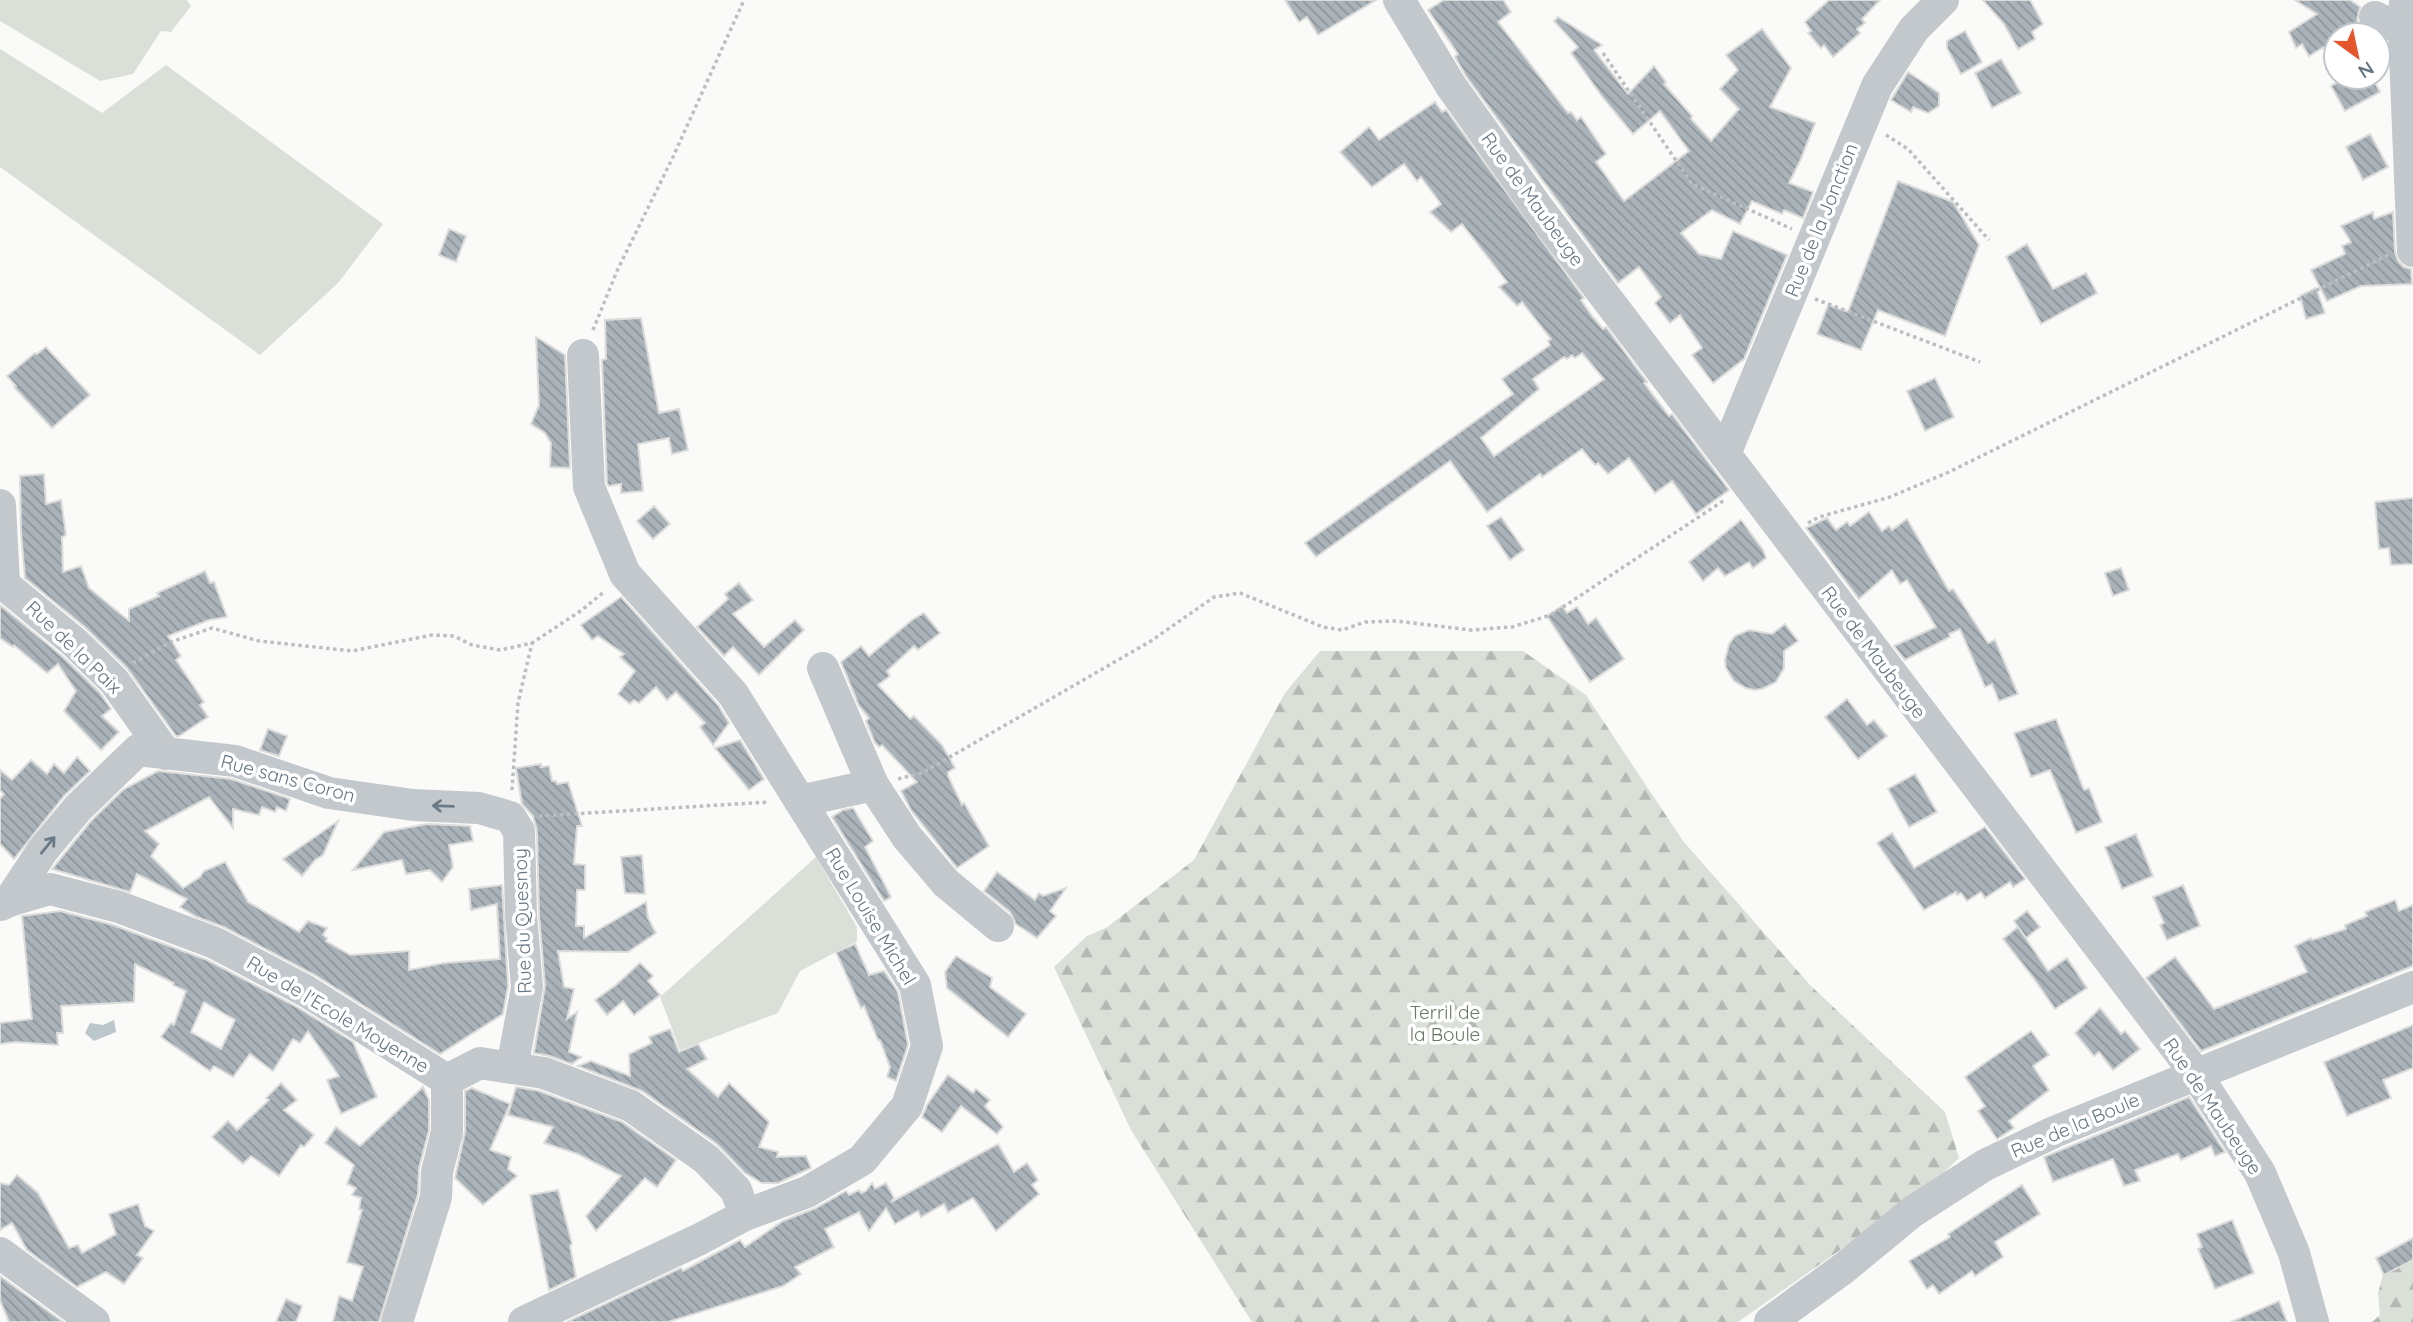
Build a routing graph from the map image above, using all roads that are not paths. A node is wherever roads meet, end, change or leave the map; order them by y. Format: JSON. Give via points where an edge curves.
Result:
{"nodes":[{"id":1,"x":1399,"y":0,"type":"edge"},
{"id":2,"x":1943,"y":0,"type":"edge"},
{"id":3,"x":2404,"y":15,"type":"edge"},
{"id":4,"x":2375,"y":17,"type":"dead end"},
{"id":5,"x":2413,"y":250,"type":"edge"},
{"id":6,"x":583,"y":355,"type":"road end"},
{"id":7,"x":1725,"y":454,"type":"junction"},
{"id":8,"x":0,"y":505,"type":"edge"},
{"id":9,"x":2,"y":582,"type":"edge"},
{"id":10,"x":824,"y":668,"type":"dead end"},
{"id":11,"x":166,"y":754,"type":"junction"},
{"id":12,"x":873,"y":785,"type":"junction"},
{"id":13,"x":800,"y":801,"type":"junction"},
{"id":14,"x":510,"y":817,"type":"joint"},
{"id":15,"x":3,"y":898,"type":"edge"},
{"id":16,"x":998,"y":926,"type":"dead end"},
{"id":17,"x":2413,"y":987,"type":"edge"},
{"id":18,"x":512,"y":1068,"type":"junction"},
{"id":19,"x":2196,"y":1074,"type":"junction"},
{"id":20,"x":447,"y":1080,"type":"junction"},
{"id":21,"x":745,"y":1215,"type":"junction"},
{"id":22,"x":0,"y":1252,"type":"edge"},
{"id":23,"x":533,"y":1319,"type":"edge"},
{"id":24,"x":94,"y":1322,"type":"edge"},
{"id":25,"x":397,"y":1322,"type":"edge"},
{"id":26,"x":1770,"y":1322,"type":"edge"},
{"id":27,"x":2313,"y":1322,"type":"edge"}],
"edges":[{"from":1,"to":7,"type":"street","name":"Rue de Maubeuge","via":[[1451,86],[1538,208]]},
{"from":2,"to":7,"type":"street","name":"Rue de la Jonction","via":[[1914,29],[1877,86]]},
{"from":3,"to":4,"type":"street"},
{"from":3,"to":5,"type":"street"},
{"from":6,"to":13,"type":"street","name":"Rue Louise Michel","via":[[589,487],[625,574],[733,694]]},
{"from":7,"to":19,"type":"street","name":"Rue de Maubeuge"},
{"from":8,"to":9,"type":"street"},
{"from":9,"to":11,"type":"street","name":"Rue de la Paix","via":[[114,681]]},
{"from":10,"to":12,"type":"street"},
{"from":14,"to":11,"type":"street","name":"Rue sans Coron","one_way":true,"via":[[479,808],[413,805],[329,793],[235,761]]},
{"from":15,"to":11,"type":"street","name":"Rue sans Coron","one_way":true,"via":[[78,808],[138,750]]},
{"from":12,"to":13,"type":"street"},
{"from":12,"to":16,"type":"street","via":[[907,837],[946,883]]},
{"from":13,"to":21,"type":"street","name":"Rue Louise Michel","via":[[915,985],[927,1046],[907,1106],[862,1160],[807,1192]]},
{"from":14,"to":18,"type":"street","name":"Rue du Quesnoy","via":[[519,831],[527,986]]},
{"from":15,"to":20,"type":"street","name":"Rue de l'Ecole Moyenne","via":[[50,889],[119,907],[215,943],[306,990]]},
{"from":17,"to":19,"type":"street","name":"Rue de la Boule"},
{"from":18,"to":20,"type":"street","name":"Rue de l'Ecole Moyenne","via":[[480,1063]]},
{"from":18,"to":21,"type":"street","name":"Rue de l'Ecole Moyenne","via":[[544,1073],[631,1106],[706,1159],[736,1190]]},
{"from":19,"to":26,"type":"street","name":"Rue de la Boule","via":[[1985,1165],[1912,1212]]},
{"from":19,"to":27,"type":"street","name":"Rue de Maubeuge","via":[[2260,1173],[2294,1253]]},
{"from":20,"to":25,"type":"street","via":[[447,1132],[436,1197]]},
{"from":21,"to":23,"type":"street","name":"Rue Louise Michel"},
{"from":22,"to":24,"type":"street"}]}
